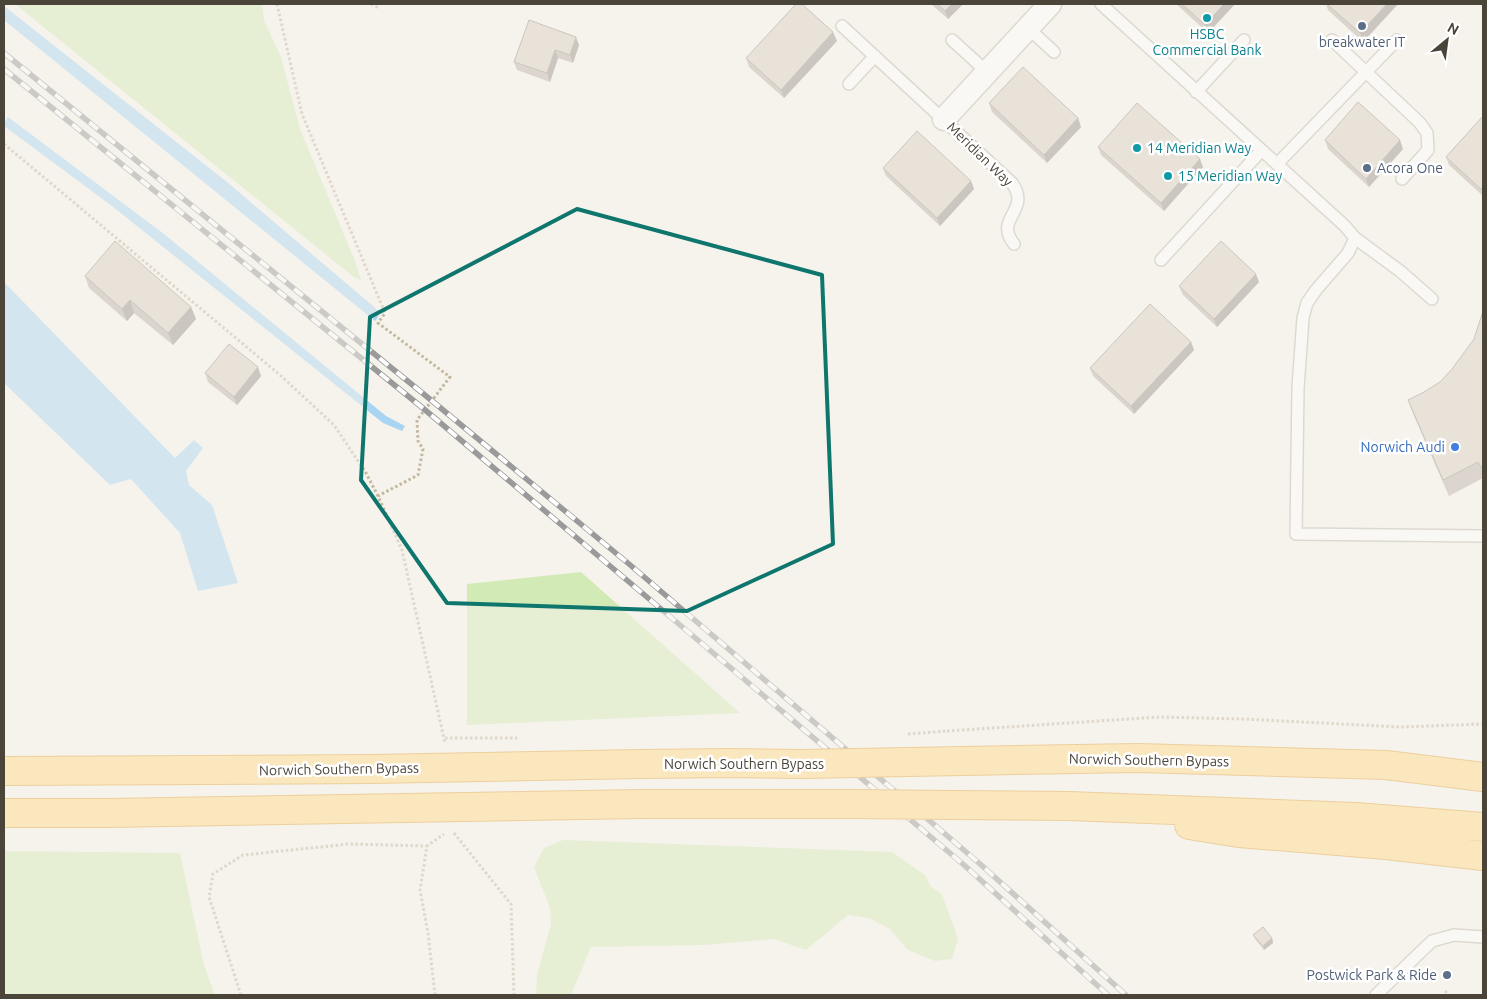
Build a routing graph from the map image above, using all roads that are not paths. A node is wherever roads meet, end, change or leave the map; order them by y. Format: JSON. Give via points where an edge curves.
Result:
{"nodes":[{"id":1,"x":1050,"y":4,"type":"edge"},
{"id":2,"x":1101,"y":4,"type":"edge"},
{"id":3,"x":842,"y":26,"type":"dead end"},
{"id":4,"x":1028,"y":28,"type":"junction"},
{"id":5,"x":952,"y":40,"type":"dead end"},
{"id":6,"x":1244,"y":40,"type":"dead end"},
{"id":7,"x":1332,"y":40,"type":"dead end"},
{"id":8,"x":1397,"y":40,"type":"dead end"},
{"id":9,"x":1054,"y":52,"type":"dead end"},
{"id":10,"x":875,"y":56,"type":"junction"},
{"id":11,"x":986,"y":71,"type":"junction"},
{"id":12,"x":1366,"y":72,"type":"junction"},
{"id":13,"x":849,"y":84,"type":"dead end"},
{"id":14,"x":1196,"y":92,"type":"junction"},
{"id":15,"x":944,"y":119,"type":"junction"},
{"id":16,"x":1261,"y":150,"type":"junction"},
{"id":17,"x":1277,"y":164,"type":"junction"},
{"id":18,"x":1402,"y":179,"type":"dead end"},
{"id":19,"x":1355,"y":238,"type":"junction"},
{"id":20,"x":1014,"y":244,"type":"dead end"},
{"id":21,"x":1161,"y":260,"type":"dead end"},
{"id":22,"x":1432,"y":300,"type":"dead end"},
{"id":23,"x":1483,"y":536,"type":"edge"},
{"id":24,"x":4,"y":771,"type":"edge"},
{"id":25,"x":1483,"y":777,"type":"edge"},
{"id":26,"x":1069,"y":806,"type":"junction"},
{"id":27,"x":4,"y":813,"type":"edge"},
{"id":28,"x":1483,"y":827,"type":"edge"},
{"id":29,"x":1483,"y":856,"type":"edge"},
{"id":30,"x":1483,"y":937,"type":"edge"},
{"id":31,"x":1376,"y":995,"type":"edge"}],
"edges":[{"from":1,"to":4,"type":"street","name":"Meridian Way"},
{"from":2,"to":14,"type":"lane"},
{"from":3,"to":10,"type":"lane","name":"Meridian Way"},
{"from":4,"to":9,"type":"lane"},
{"from":4,"to":11,"type":"street","name":"Meridian Way"},
{"from":5,"to":11,"type":"lane"},
{"from":6,"to":14,"type":"lane"},
{"from":7,"to":12,"type":"lane"},
{"from":8,"to":12,"type":"lane"},
{"from":10,"to":13,"type":"lane"},
{"from":10,"to":15,"type":"lane","name":"Meridian Way"},
{"from":11,"to":15,"type":"street","name":"Meridian Way"},
{"from":12,"to":17,"type":"lane"},
{"from":12,"to":18,"type":"lane","via":[[1427,133],[1428,150]]},
{"from":14,"to":16,"type":"lane"},
{"from":15,"to":20,"type":"lane","name":"Meridian Way","via":[[1018,191],[1017,206],[1007,229]]},
{"from":16,"to":17,"type":"lane"},
{"from":16,"to":21,"type":"lane"},
{"from":17,"to":19,"type":"lane"},
{"from":19,"to":22,"type":"lane","via":[[1400,271]]},
{"from":19,"to":23,"type":"lane","via":[[1348,253],[1316,290],[1303,318],[1298,388],[1296,534]]},
{"from":24,"to":25,"type":"highway","name":"Norwich Southern Bypass","bridge":true,"via":[[1138,758],[1386,766]]},
{"from":26,"to":27,"type":"highway","bridge":true,"via":[[642,804]]},
{"from":26,"to":28,"type":"highway","via":[[1356,817]]},
{"from":26,"to":29,"type":"highway","via":[[1239,833]]},
{"from":30,"to":31,"type":"lane","via":[[1454,935],[1432,941]]}]}
